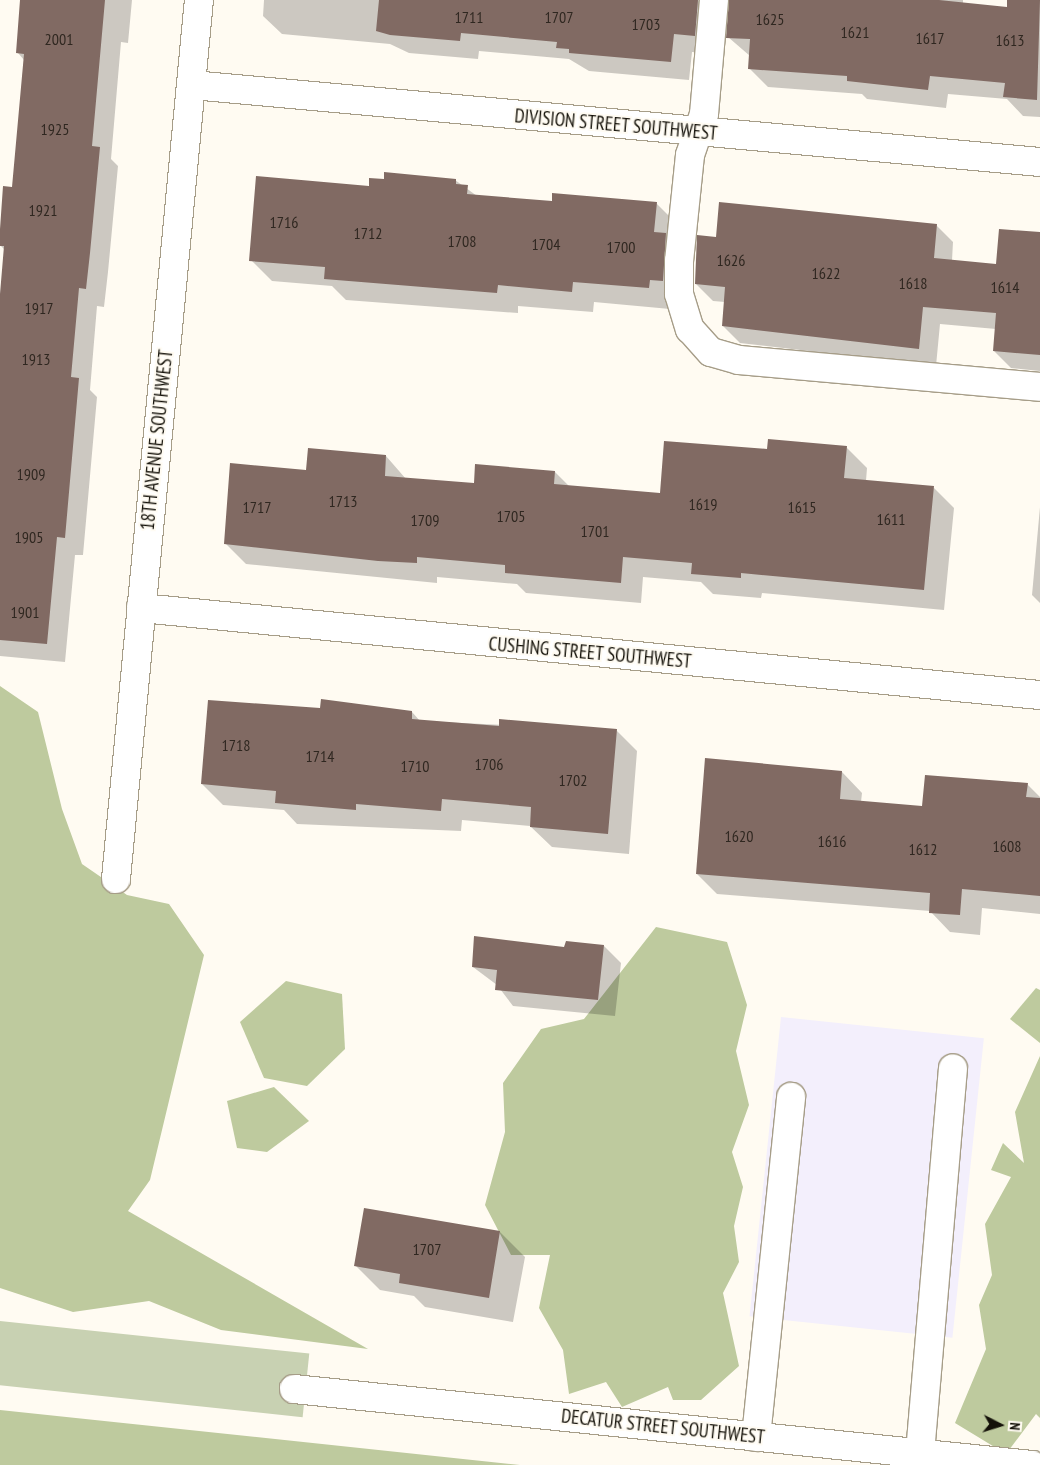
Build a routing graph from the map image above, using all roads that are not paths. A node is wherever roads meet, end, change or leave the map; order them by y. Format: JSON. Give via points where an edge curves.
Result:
{"nodes":[{"id":1,"x":198,"y":0,"type":"edge"},
{"id":2,"x":714,"y":0,"type":"edge"},
{"id":3,"x":192,"y":85,"type":"junction"},
{"id":4,"x":697,"y":132,"type":"junction"},
{"id":5,"x":1040,"y":162,"type":"edge"},
{"id":6,"x":1040,"y":387,"type":"edge"},
{"id":7,"x":141,"y":608,"type":"junction"},
{"id":8,"x":1040,"y":695,"type":"edge"},
{"id":9,"x":116,"y":879,"type":"dead end"},
{"id":10,"x":953,"y":1068,"type":"dead end"},
{"id":11,"x":791,"y":1097,"type":"dead end"},
{"id":12,"x":294,"y":1389,"type":"dead end"},
{"id":13,"x":756,"y":1437,"type":"junction"},
{"id":14,"x":920,"y":1453,"type":"junction"},
{"id":15,"x":1032,"y":1465,"type":"edge"}],
"edges":[{"from":1,"to":3,"type":"street","name":"18TH AVENUE SOUTHWEST"},
{"from":2,"to":4,"type":"street","via":[[704,114]]},
{"from":3,"to":4,"type":"street","name":"DIVISION STREET SOUTHWEST"},
{"from":3,"to":7,"type":"street","name":"18TH AVENUE SOUTHWEST"},
{"from":4,"to":5,"type":"street","name":"DIVISION STREET SOUTHWEST"},
{"from":4,"to":6,"type":"street","via":[[690,155],[679,294],[690,329],[711,352],[739,360]]},
{"from":7,"to":8,"type":"street","name":"CUSHING STREET SOUTHWEST"},
{"from":7,"to":9,"type":"street","name":"18TH AVENUE SOUTHWEST"},
{"from":10,"to":14,"type":"street"},
{"from":11,"to":13,"type":"street"},
{"from":12,"to":13,"type":"street","name":"DECATUR STREET SOUTHWEST"},
{"from":13,"to":14,"type":"street","name":"DECATUR STREET SOUTHWEST"},
{"from":14,"to":15,"type":"street","name":"DECATUR STREET SOUTHWEST"}]}
